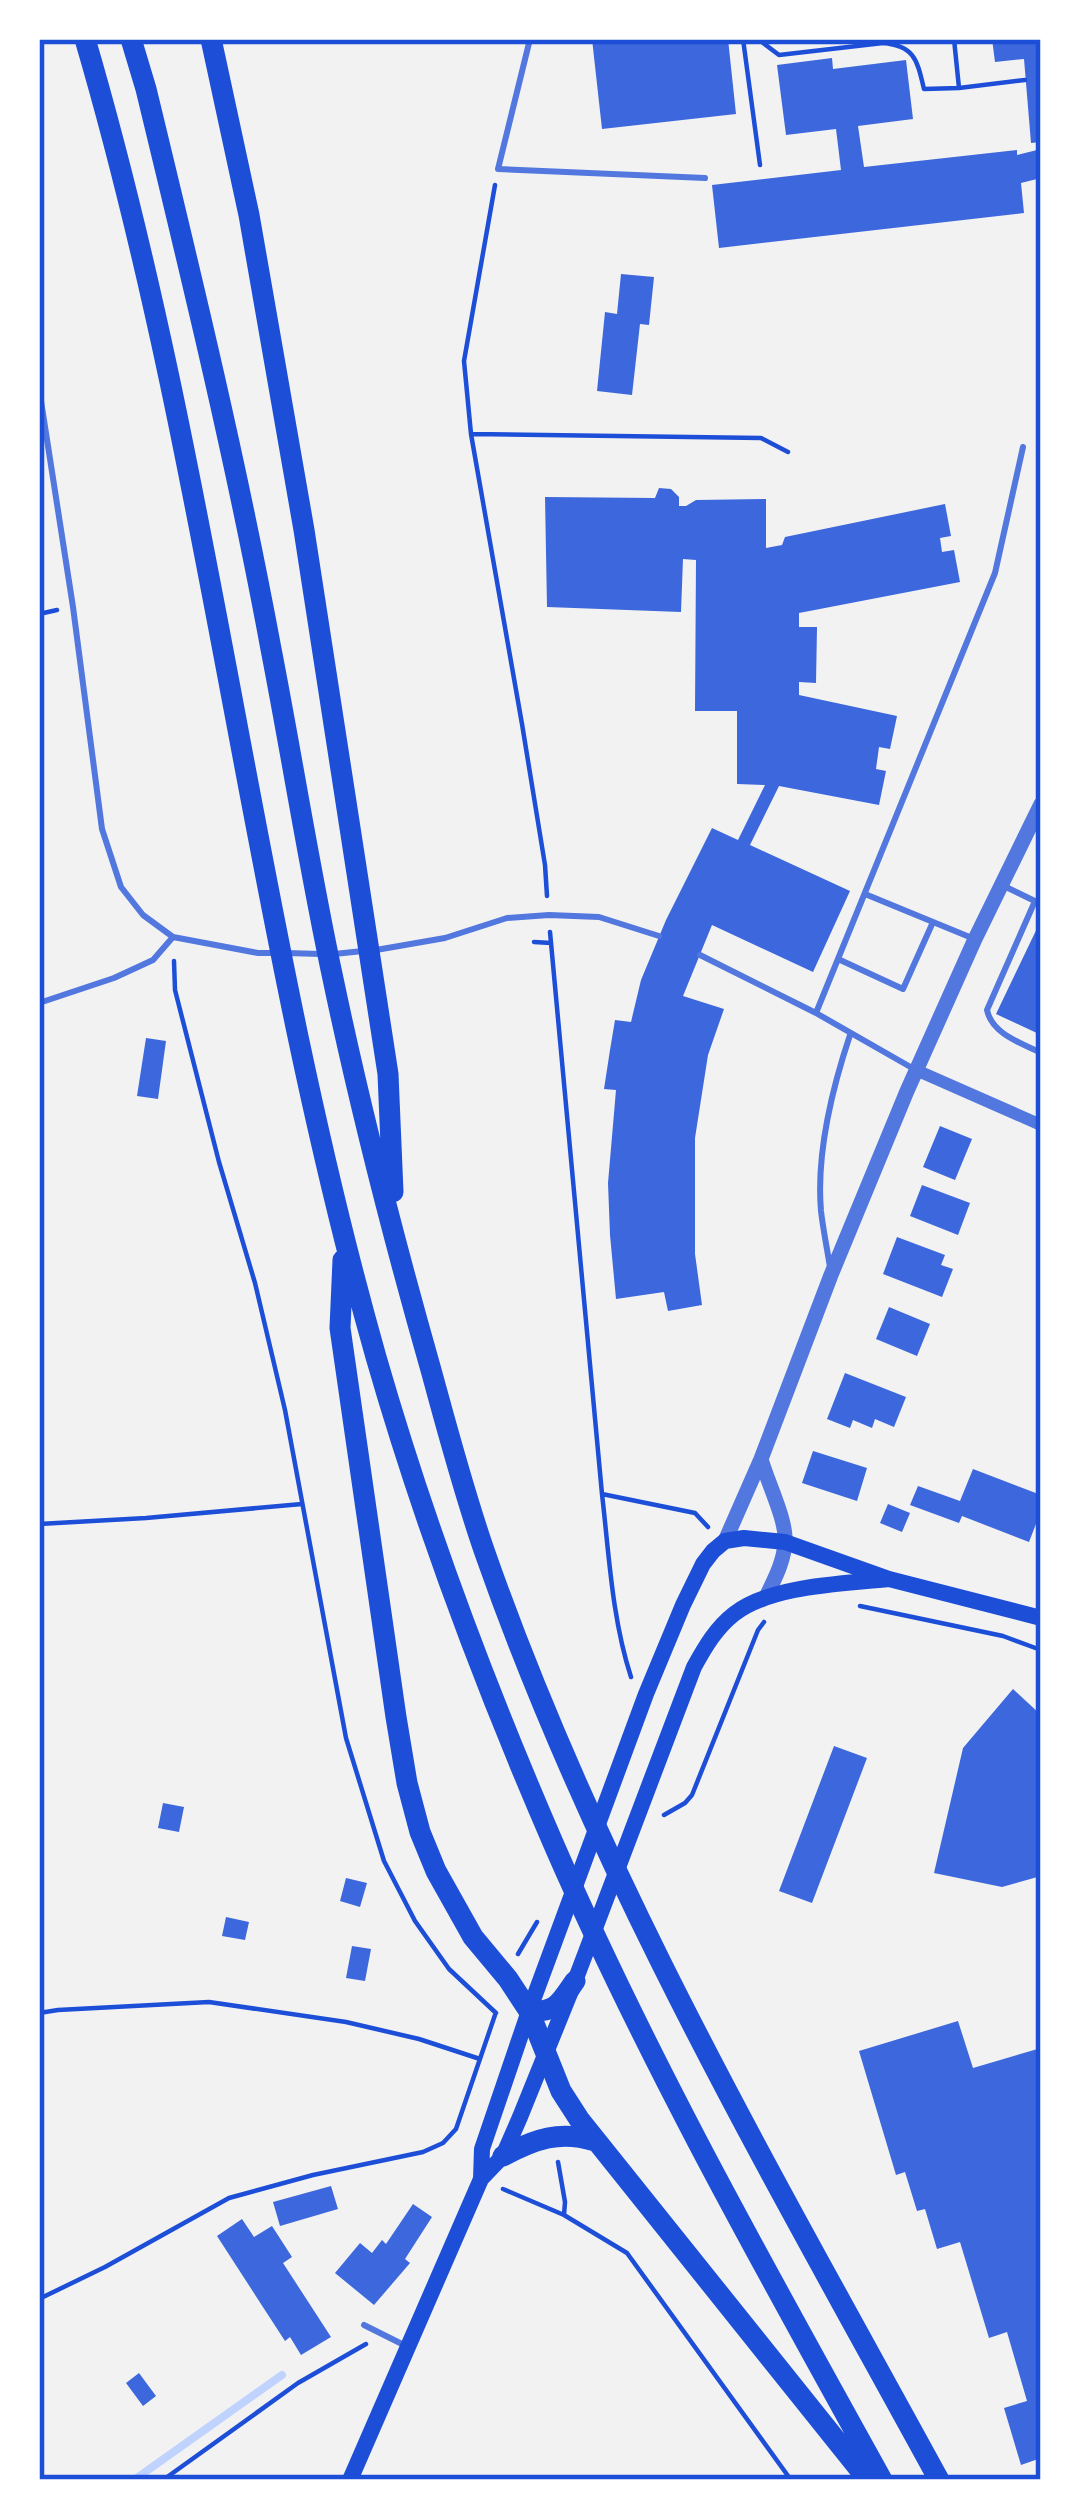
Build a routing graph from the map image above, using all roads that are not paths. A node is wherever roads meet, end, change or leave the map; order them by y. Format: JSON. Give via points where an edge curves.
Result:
{"nodes":[{"id":1,"x":85,"y":39,"type":"edge"},
{"id":2,"x":131,"y":39,"type":"edge"},
{"id":3,"x":211,"y":39,"type":"edge"},
{"id":4,"x":530,"y":39,"type":"edge"},
{"id":5,"x":705,"y":178,"type":"dead end"},
{"id":6,"x":39,"y":388,"type":"edge"},
{"id":7,"x":1023,"y":447,"type":"dead end"},
{"id":8,"x":1041,"y":804,"type":"edge"},
{"id":9,"x":1002,"y":885,"type":"junction"},
{"id":10,"x":865,"y":894,"type":"junction"},
{"id":11,"x":1038,"y":902,"type":"edge"},
{"id":12,"x":933,"y":922,"type":"junction"},
{"id":13,"x":659,"y":936,"type":"dead end"},
{"id":14,"x":173,"y":937,"type":"junction"},
{"id":15,"x":975,"y":939,"type":"junction"},
{"id":16,"x":700,"y":955,"type":"dead end"},
{"id":17,"x":838,"y":959,"type":"junction"},
{"id":18,"x":39,"y":1003,"type":"edge"},
{"id":19,"x":816,"y":1012,"type":"junction"},
{"id":20,"x":850,"y":1035,"type":"junction"},
{"id":21,"x":1041,"y":1053,"type":"edge"},
{"id":22,"x":916,"y":1070,"type":"junction"},
{"id":23,"x":1041,"y":1125,"type":"edge"},
{"id":24,"x":345,"y":1235,"type":"junction"},
{"id":25,"x":396,"y":1247,"type":"junction"},
{"id":26,"x":831,"y":1275,"type":"junction"},
{"id":27,"x":761,"y":1459,"type":"junction"},
{"id":28,"x":725,"y":1541,"type":"junction"},
{"id":29,"x":785,"y":1542,"type":"junction"},
{"id":30,"x":889,"y":1580,"type":"junction"},
{"id":31,"x":766,"y":1597,"type":"junction"},
{"id":32,"x":1041,"y":1618,"type":"edge"},
{"id":33,"x":575,"y":1981,"type":"junction"},
{"id":34,"x":529,"y":2011,"type":"junction"},
{"id":35,"x":544,"y":2055,"type":"junction"},
{"id":36,"x":595,"y":2141,"type":"junction"},
{"id":37,"x":503,"y":2156,"type":"junction"},
{"id":38,"x":481,"y":2180,"type":"junction"},
{"id":39,"x":364,"y":2325,"type":"dead end"},
{"id":40,"x":407,"y":2347,"type":"junction"},
{"id":41,"x":350,"y":2480,"type":"edge"},
{"id":42,"x":868,"y":2480,"type":"edge"},
{"id":43,"x":882,"y":2480,"type":"edge"},
{"id":44,"x":939,"y":2480,"type":"edge"}],
"edges":[{"from":1,"to":24,"type":"highway","via":[[177,408]]},
{"from":2,"to":25,"type":"highway","via":[[220,393],[333,979]]},
{"from":3,"to":25,"type":"highway","via":[[304,530],[388,1074]]},
{"from":4,"to":5,"type":"lane","via":[[498,169]]},
{"from":6,"to":14,"type":"lane","via":[[102,829],[122,887]]},
{"from":7,"to":10,"type":"lane","via":[[995,573]]},
{"from":8,"to":9,"type":"street"},
{"from":9,"to":11,"type":"lane"},
{"from":9,"to":15,"type":"street"},
{"from":10,"to":12,"type":"lane"},
{"from":10,"to":17,"type":"lane"},
{"from":11,"to":21,"type":"lane","via":[[987,1010],[995,1027]]},
{"from":12,"to":15,"type":"lane"},
{"from":12,"to":17,"type":"lane","via":[[903,989]]},
{"from":13,"to":14,"type":"lane","via":[[599,917],[549,915],[337,954],[258,953]]},
{"from":14,"to":18,"type":"lane","via":[[153,960]]},
{"from":15,"to":22,"type":"street"},
{"from":16,"to":19,"type":"lane"},
{"from":17,"to":19,"type":"lane"},
{"from":19,"to":20,"type":"lane"},
{"from":20,"to":22,"type":"lane"},
{"from":20,"to":26,"type":"lane","via":[[821,1172]]},
{"from":22,"to":23,"type":"street"},
{"from":22,"to":26,"type":"street"},
{"from":24,"to":34,"type":"highway","via":[[340,1328],[407,1783],[454,1904]]},
{"from":24,"to":43,"type":"highway","via":[[420,1500],[555,1847],[728,2200]]},
{"from":25,"to":44,"type":"highway","via":[[485,1552],[578,1788],[724,2086]]},
{"from":26,"to":27,"type":"street"},
{"from":27,"to":28,"type":"street"},
{"from":27,"to":29,"type":"street"},
{"from":28,"to":29,"type":"main road"},
{"from":28,"to":34,"type":"main road","via":[[683,1605]]},
{"from":29,"to":30,"type":"main road"},
{"from":29,"to":31,"type":"street"},
{"from":30,"to":31,"type":"main road"},
{"from":30,"to":32,"type":"main road"},
{"from":31,"to":33,"type":"main road","via":[[735,1613],[694,1666]]},
{"from":33,"to":34,"type":"highway","via":[[559,2005]]},
{"from":33,"to":35,"type":"main road"},
{"from":34,"to":35,"type":"highway"},
{"from":34,"to":38,"type":"main road","via":[[482,2149]]},
{"from":35,"to":36,"type":"highway"},
{"from":35,"to":37,"type":"main road"},
{"from":36,"to":37,"type":"highway","via":[[554,2135]]},
{"from":36,"to":42,"type":"highway"},
{"from":37,"to":38,"type":"main road"},
{"from":38,"to":40,"type":"main road"},
{"from":39,"to":40,"type":"lane"},
{"from":40,"to":41,"type":"main road"}]}
